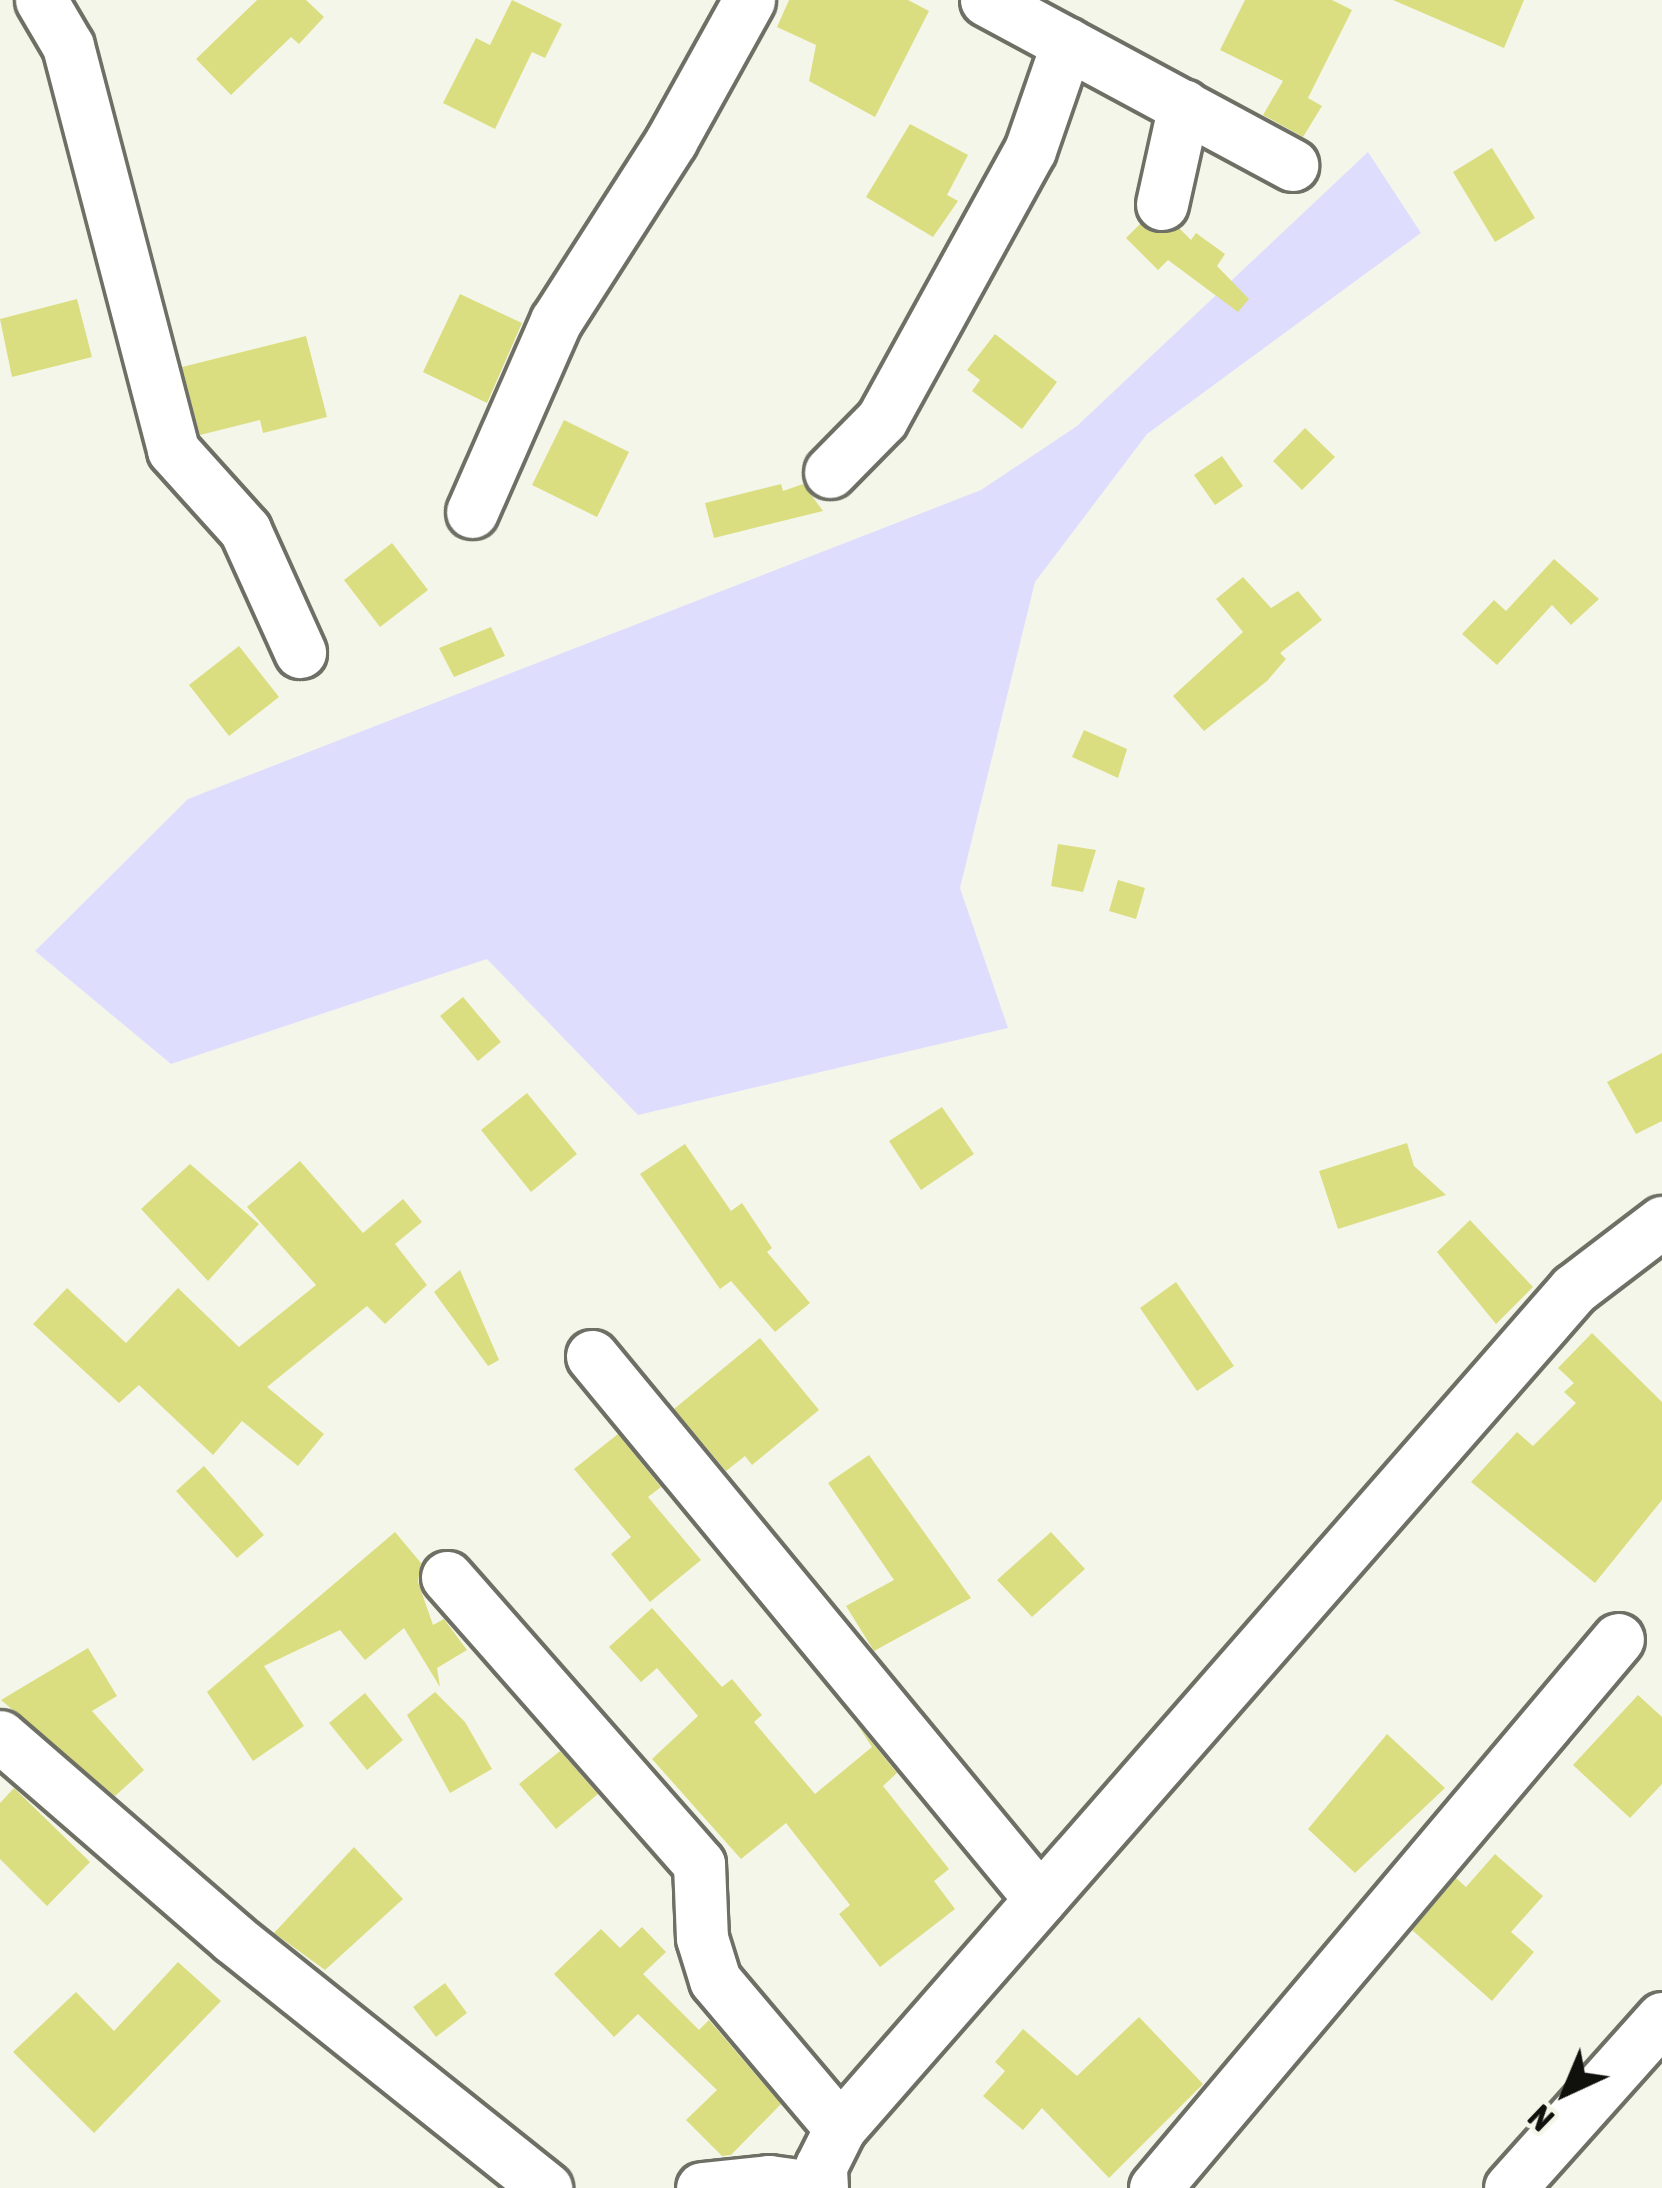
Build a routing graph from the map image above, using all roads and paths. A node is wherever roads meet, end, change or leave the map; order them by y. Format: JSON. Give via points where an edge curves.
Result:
{"nodes":[{"id":1,"x":40,"y":0,"type":"edge"},
{"id":2,"x":748,"y":0,"type":"edge"},
{"id":3,"x":986,"y":0,"type":"edge"},
{"id":4,"x":1067,"y":43,"type":"junction"},
{"id":5,"x":1184,"y":105,"type":"junction"},
{"id":6,"x":1292,"y":165,"type":"dead end"},
{"id":7,"x":1162,"y":204,"type":"dead end"},
{"id":8,"x":830,"y":472,"type":"dead end"},
{"id":9,"x":472,"y":512,"type":"dead end"},
{"id":10,"x":300,"y":652,"type":"dead end"},
{"id":11,"x":1662,"y":1222,"type":"edge"},
{"id":12,"x":592,"y":1356,"type":"dead end"},
{"id":13,"x":447,"y":1577,"type":"dead end"},
{"id":14,"x":1618,"y":1639,"type":"dead end"},
{"id":15,"x":0,"y":1736,"type":"edge"},
{"id":16,"x":1040,"y":1899,"type":"junction"},
{"id":17,"x":1662,"y":2018,"type":"edge"},
{"id":18,"x":840,"y":2128,"type":"junction"},
{"id":19,"x":546,"y":2188,"type":"edge"},
{"id":20,"x":702,"y":2188,"type":"edge"},
{"id":21,"x":821,"y":2188,"type":"edge"},
{"id":22,"x":1155,"y":2188,"type":"edge"},
{"id":23,"x":1510,"y":2188,"type":"edge"}],
"edges":[{"from":1,"to":10,"type":"street","via":[[68,46],[173,450],[245,530]]},
{"from":2,"to":9,"type":"street","via":[[671,141],[556,321]]},
{"from":3,"to":4,"type":"street"},
{"from":4,"to":5,"type":"street"},
{"from":4,"to":8,"type":"street","via":[[1030,150],[882,419]]},
{"from":5,"to":6,"type":"street"},
{"from":5,"to":7,"type":"street"},
{"from":11,"to":16,"type":"street","via":[[1574,1289]]},
{"from":12,"to":16,"type":"street"},
{"from":13,"to":18,"type":"street","via":[[699,1864],[702,1938],[715,1980]]},
{"from":14,"to":22,"type":"street"},
{"from":15,"to":19,"type":"street","via":[[233,1938]]},
{"from":16,"to":18,"type":"street"},
{"from":17,"to":23,"type":"street"},
{"from":18,"to":21,"type":"street","via":[[821,2166]]},
{"from":20,"to":21,"type":"street","via":[[769,2181]]}]}
